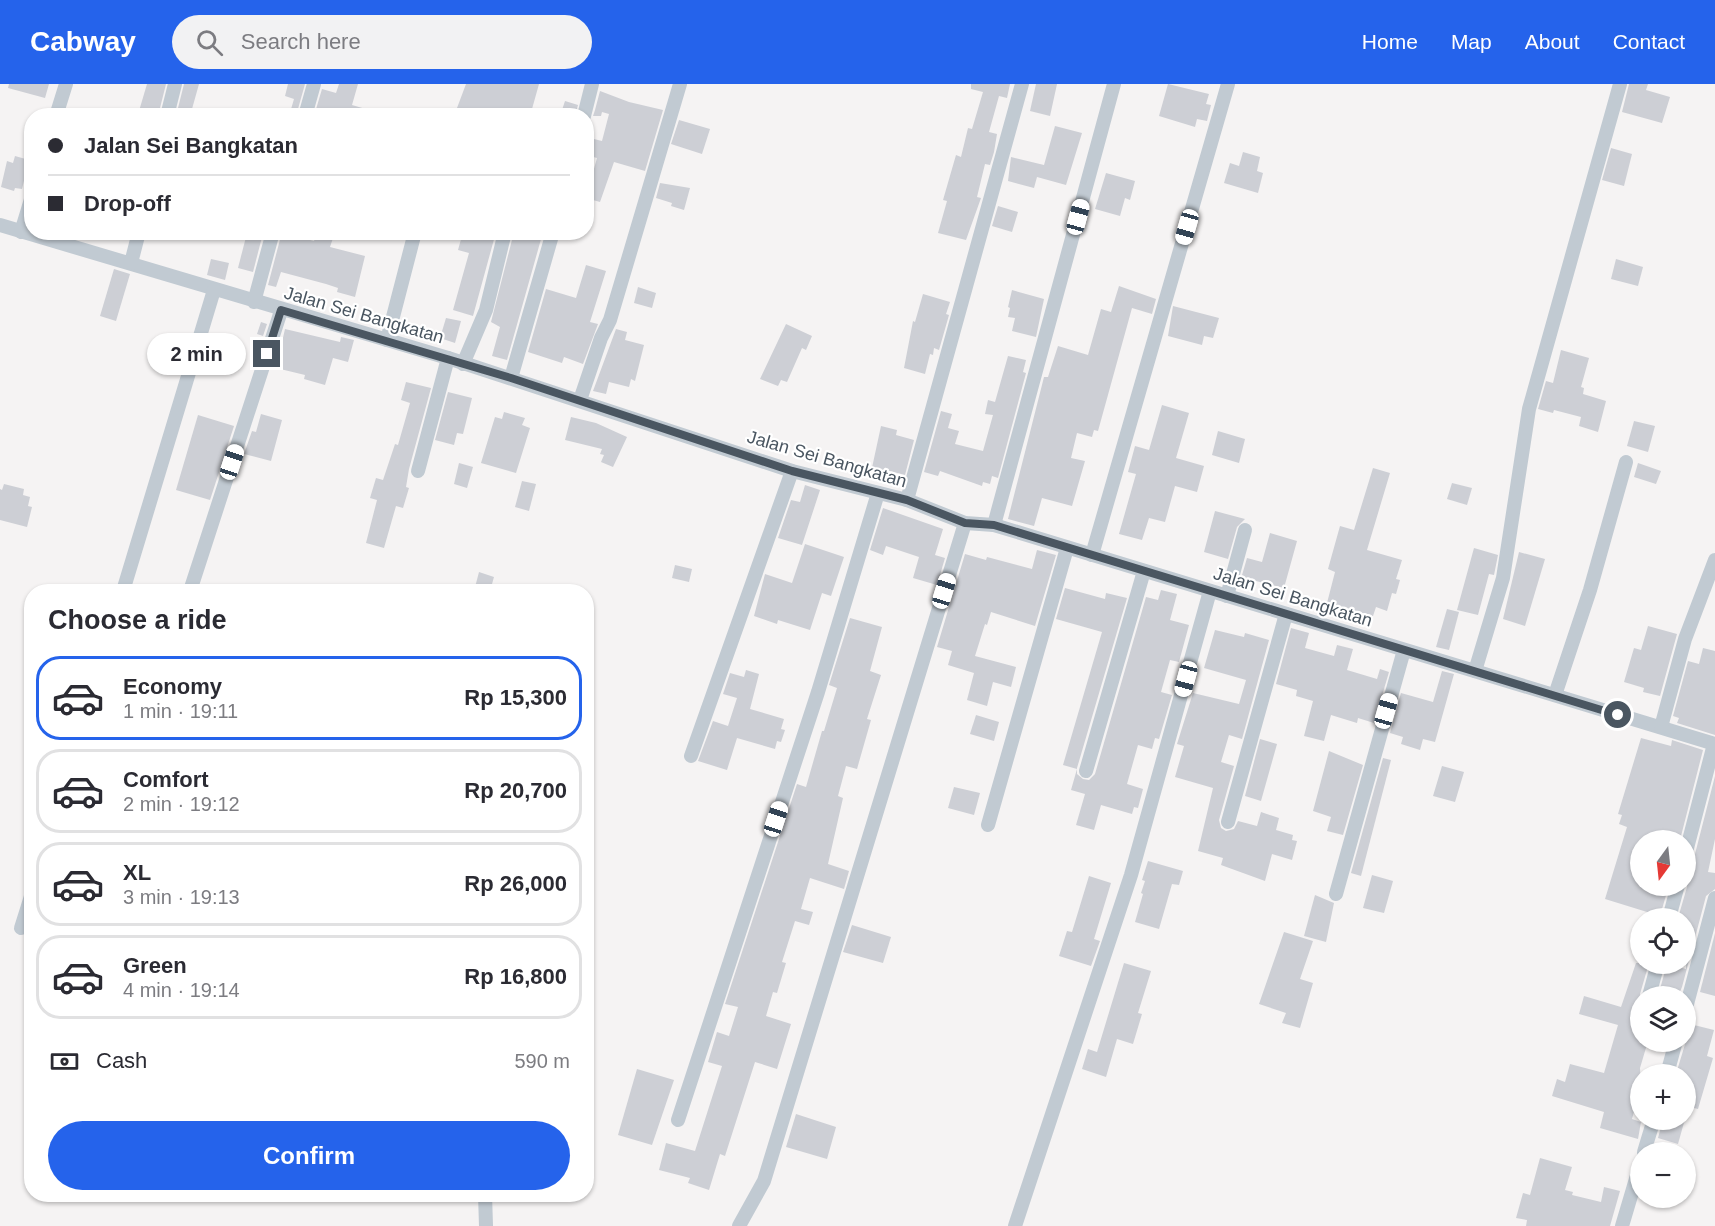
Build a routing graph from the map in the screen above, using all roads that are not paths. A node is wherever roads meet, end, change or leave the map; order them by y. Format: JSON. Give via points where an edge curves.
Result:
{"nodes":[{"id":1,"x":66,"y":84,"type":"edge"},
{"id":2,"x":175,"y":84,"type":"edge"},
{"id":3,"x":314,"y":84,"type":"edge"},
{"id":4,"x":592,"y":84,"type":"edge"},
{"id":5,"x":680,"y":84,"type":"edge"},
{"id":6,"x":1022,"y":84,"type":"edge"},
{"id":7,"x":1114,"y":84,"type":"edge"},
{"id":8,"x":1228,"y":84,"type":"edge"},
{"id":9,"x":1620,"y":84,"type":"edge"},
{"id":10,"x":58,"y":108,"type":"edge"},
{"id":11,"x":169,"y":108,"type":"edge"},
{"id":12,"x":307,"y":108,"type":"edge"},
{"id":13,"x":586,"y":108,"type":"edge"},
{"id":14,"x":24,"y":222,"type":"edge"},
{"id":15,"x":0,"y":225,"type":"edge"},
{"id":16,"x":21,"y":232,"type":"junction"},
{"id":17,"x":24,"y":233,"type":"edge"},
{"id":18,"x":49,"y":240,"type":"edge"},
{"id":19,"x":137,"y":240,"type":"edge"},
{"id":20,"x":271,"y":240,"type":"edge"},
{"id":21,"x":413,"y":240,"type":"edge"},
{"id":22,"x":503,"y":240,"type":"edge"},
{"id":23,"x":551,"y":240,"type":"edge"},
{"id":24,"x":131,"y":263,"type":"junction"},
{"id":25,"x":214,"y":290,"type":"junction"},
{"id":26,"x":254,"y":302,"type":"junction"},
{"id":27,"x":281,"y":310,"type":"junction"},
{"id":28,"x":387,"y":340,"type":"junction"},
{"id":29,"x":448,"y":358,"type":"junction"},
{"id":30,"x":464,"y":364,"type":"junction"},
{"id":31,"x":511,"y":378,"type":"junction"},
{"id":32,"x":580,"y":400,"type":"junction"},
{"id":33,"x":1626,"y":462,"type":"dead end"},
{"id":34,"x":418,"y":471,"type":"dead end"},
{"id":35,"x":792,"y":471,"type":"junction"},
{"id":36,"x":878,"y":493,"type":"junction"},
{"id":37,"x":907,"y":500,"type":"junction"},
{"id":38,"x":965,"y":523,"type":"junction"},
{"id":39,"x":994,"y":525,"type":"junction"},
{"id":40,"x":1245,"y":530,"type":"dead end"},
{"id":41,"x":1066,"y":548,"type":"junction"},
{"id":42,"x":1092,"y":555,"type":"junction"},
{"id":43,"x":1715,"y":560,"type":"edge"},
{"id":44,"x":1144,"y":571,"type":"junction"},
{"id":45,"x":125,"y":584,"type":"edge"},
{"id":46,"x":192,"y":584,"type":"edge"},
{"id":47,"x":1210,"y":591,"type":"junction"},
{"id":48,"x":1227,"y":596,"type":"junction"},
{"id":49,"x":1286,"y":614,"type":"junction"},
{"id":50,"x":1404,"y":650,"type":"junction"},
{"id":51,"x":1475,"y":671,"type":"junction"},
{"id":52,"x":1555,"y":695,"type":"junction"},
{"id":53,"x":1661,"y":727,"type":"junction"},
{"id":54,"x":1714,"y":744,"type":"edge"},
{"id":55,"x":690,"y":756,"type":"dead end"},
{"id":56,"x":1086,"y":771,"type":"dead end"},
{"id":57,"x":1228,"y":822,"type":"dead end"},
{"id":58,"x":988,"y":825,"type":"dead end"},
{"id":59,"x":1692,"y":830,"type":"edge"},
{"id":60,"x":1336,"y":894,"type":"dead end"},
{"id":61,"x":1715,"y":898,"type":"edge"},
{"id":62,"x":24,"y":918,"type":"edge"},
{"id":63,"x":21,"y":928,"type":"dead end"},
{"id":64,"x":1692,"y":986,"type":"edge"},
{"id":65,"x":678,"y":1120,"type":"dead end"},
{"id":66,"x":1630,"y":1199,"type":"edge"},
{"id":67,"x":484,"y":1202,"type":"edge"},
{"id":68,"x":486,"y":1226,"type":"edge"},
{"id":69,"x":739,"y":1226,"type":"edge"},
{"id":70,"x":1015,"y":1226,"type":"edge"},
{"id":71,"x":1622,"y":1226,"type":"edge"}],
"edges":[{"from":1,"to":10,"type":"street"},
{"from":2,"to":11,"type":"street"},
{"from":3,"to":12,"type":"street"},
{"from":4,"to":13,"type":"street"},
{"from":5,"to":32,"type":"street","via":[[610,320]]},
{"from":6,"to":37,"type":"street"},
{"from":7,"to":39,"type":"street"},
{"from":8,"to":42,"type":"street"},
{"from":9,"to":51,"type":"street","via":[[1529,409],[1503,578]]},
{"from":14,"to":16,"type":"street"},
{"from":15,"to":16,"type":"street","name":"Jalan Sei Bangkatan"},
{"from":16,"to":17,"type":"street","name":"Jalan Sei Bangkatan"},
{"from":18,"to":24,"type":"street","name":"Jalan Sei Bangkatan"},
{"from":19,"to":24,"type":"street"},
{"from":20,"to":26,"type":"street"},
{"from":21,"to":28,"type":"street"},
{"from":22,"to":30,"type":"street","via":[[486,310]]},
{"from":23,"to":31,"type":"street"},
{"from":24,"to":25,"type":"street","name":"Jalan Sei Bangkatan"},
{"from":25,"to":26,"type":"street","name":"Jalan Sei Bangkatan"},
{"from":25,"to":45,"type":"street"},
{"from":26,"to":27,"type":"street","name":"Jalan Sei Bangkatan"},
{"from":27,"to":28,"type":"street","name":"Jalan Sei Bangkatan"},
{"from":27,"to":46,"type":"street"},
{"from":28,"to":29,"type":"street","name":"Jalan Sei Bangkatan"},
{"from":29,"to":30,"type":"street","name":"Jalan Sei Bangkatan"},
{"from":29,"to":34,"type":"street"},
{"from":30,"to":31,"type":"street","name":"Jalan Sei Bangkatan"},
{"from":31,"to":32,"type":"street","name":"Jalan Sei Bangkatan"},
{"from":32,"to":35,"type":"street","name":"Jalan Sei Bangkatan"},
{"from":33,"to":52,"type":"street"},
{"from":35,"to":36,"type":"street","name":"Jalan Sei Bangkatan"},
{"from":35,"to":55,"type":"street"},
{"from":36,"to":37,"type":"street","name":"Jalan Sei Bangkatan"},
{"from":36,"to":65,"type":"street","via":[[818,692]]},
{"from":37,"to":38,"type":"street","name":"Jalan Sei Bangkatan"},
{"from":38,"to":39,"type":"street","name":"Jalan Sei Bangkatan"},
{"from":38,"to":69,"type":"street","via":[[764,1181]]},
{"from":39,"to":41,"type":"street","name":"Jalan Sei Bangkatan"},
{"from":40,"to":48,"type":"street"},
{"from":41,"to":42,"type":"street","name":"Jalan Sei Bangkatan"},
{"from":41,"to":58,"type":"street"},
{"from":42,"to":44,"type":"street","name":"Jalan Sei Bangkatan"},
{"from":43,"to":53,"type":"street","via":[[1685,639]]},
{"from":44,"to":47,"type":"street","name":"Jalan Sei Bangkatan"},
{"from":44,"to":56,"type":"street"},
{"from":47,"to":48,"type":"street","name":"Jalan Sei Bangkatan"},
{"from":47,"to":70,"type":"street","via":[[1131,875]]},
{"from":48,"to":49,"type":"street","name":"Jalan Sei Bangkatan"},
{"from":49,"to":50,"type":"street","name":"Jalan Sei Bangkatan"},
{"from":49,"to":57,"type":"street"},
{"from":50,"to":51,"type":"street","name":"Jalan Sei Bangkatan"},
{"from":50,"to":60,"type":"street"},
{"from":51,"to":52,"type":"street","name":"Jalan Sei Bangkatan"},
{"from":52,"to":53,"type":"street","name":"Jalan Sei Bangkatan"},
{"from":53,"to":54,"type":"street","name":"Jalan Sei Bangkatan"},
{"from":54,"to":59,"type":"street"},
{"from":61,"to":64,"type":"street"},
{"from":62,"to":63,"type":"street"},
{"from":66,"to":71,"type":"street"},
{"from":67,"to":68,"type":"street"}]}
